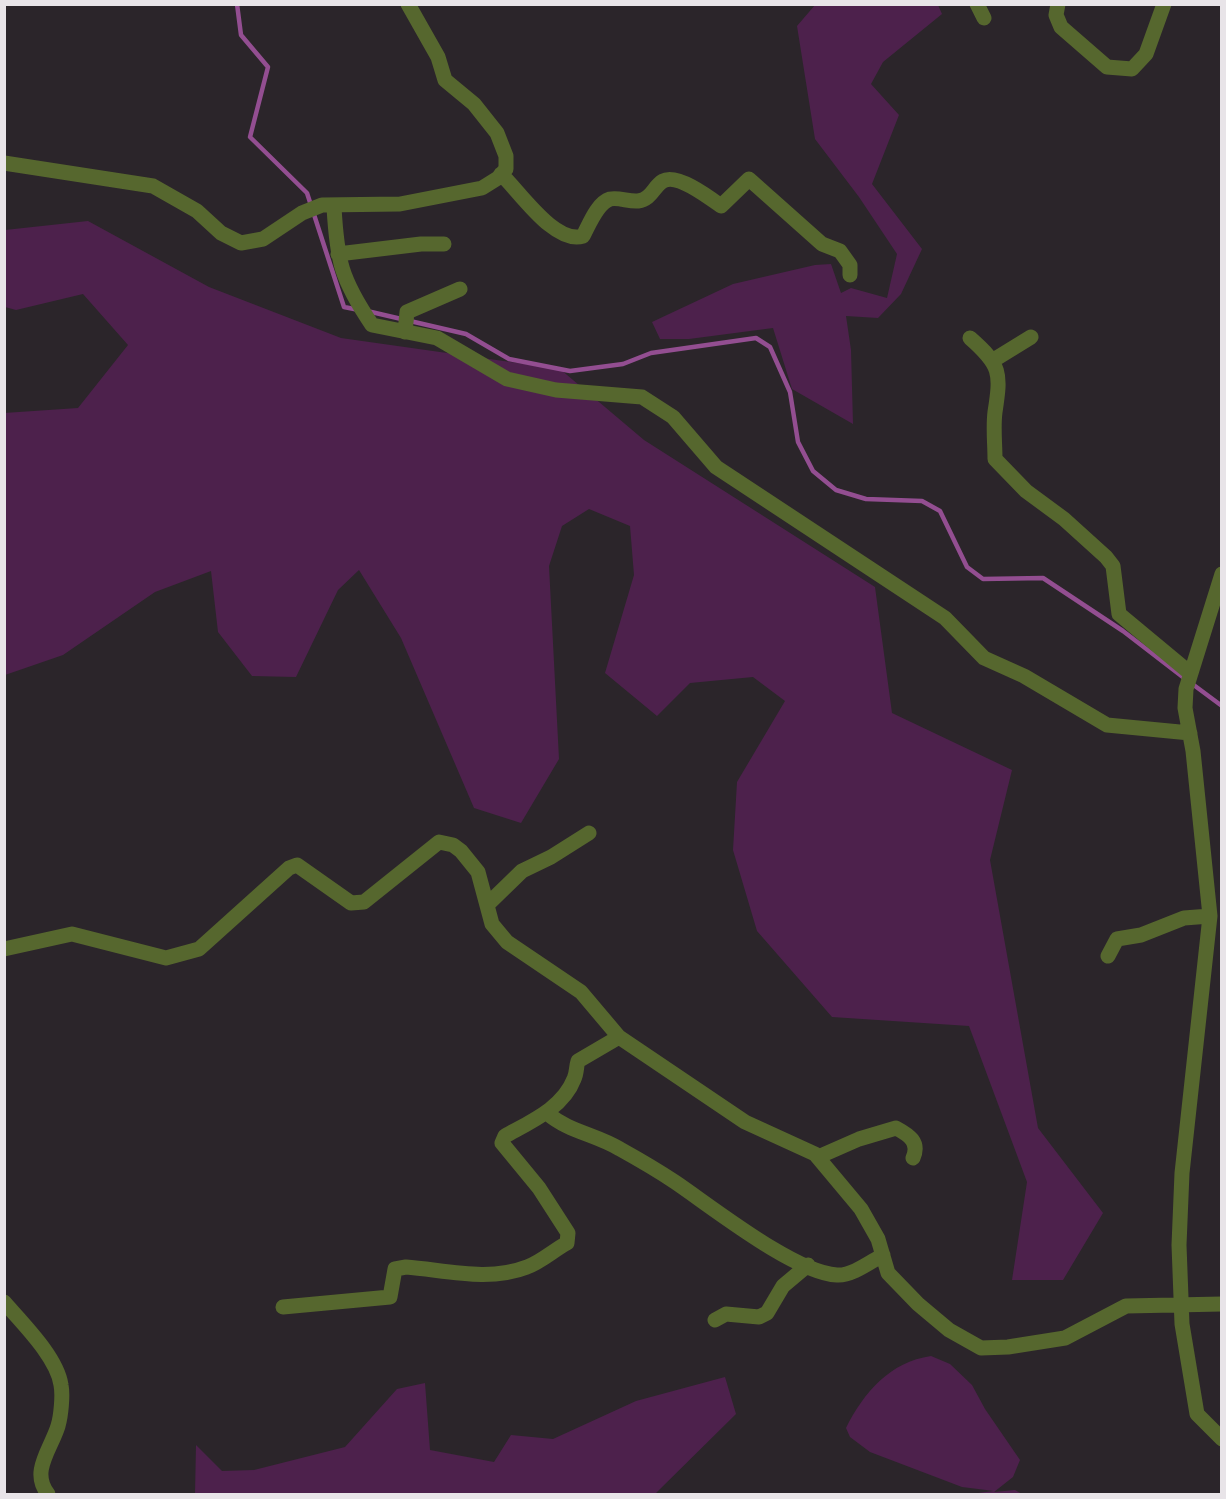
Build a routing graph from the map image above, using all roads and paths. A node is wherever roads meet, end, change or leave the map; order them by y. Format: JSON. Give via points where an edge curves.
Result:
{"nodes":[{"id":1,"x":408,"y":4,"type":"edge"},
{"id":2,"x":977,"y":4,"type":"edge"},
{"id":3,"x":1058,"y":4,"type":"edge"},
{"id":4,"x":1164,"y":4,"type":"edge"},
{"id":5,"x":984,"y":18,"type":"dead end"},
{"id":6,"x":4,"y":163,"type":"edge"},
{"id":7,"x":501,"y":174,"type":"junction"},
{"id":8,"x":328,"y":206,"type":"junction"},
{"id":9,"x":444,"y":244,"type":"dead end"},
{"id":10,"x":338,"y":254,"type":"junction"},
{"id":11,"x":850,"y":275,"type":"dead end"},
{"id":12,"x":460,"y":290,"type":"dead end"},
{"id":13,"x":405,"y":331,"type":"junction"},
{"id":14,"x":1031,"y":337,"type":"dead end"},
{"id":15,"x":970,"y":338,"type":"dead end"},
{"id":16,"x":992,"y":361,"type":"junction"},
{"id":17,"x":1221,"y":574,"type":"edge"},
{"id":18,"x":1190,"y":673,"type":"junction"},
{"id":19,"x":1190,"y":733,"type":"junction"},
{"id":20,"x":589,"y":833,"type":"dead end"},
{"id":21,"x":487,"y":905,"type":"junction"},
{"id":22,"x":1210,"y":916,"type":"junction"},
{"id":23,"x":4,"y":949,"type":"edge"},
{"id":24,"x":1108,"y":956,"type":"dead end"},
{"id":25,"x":619,"y":1038,"type":"junction"},
{"id":26,"x":547,"y":1113,"type":"junction"},
{"id":27,"x":818,"y":1157,"type":"junction"},
{"id":28,"x":913,"y":1158,"type":"dead end"},
{"id":29,"x":883,"y":1255,"type":"junction"},
{"id":30,"x":808,"y":1265,"type":"junction"},
{"id":31,"x":4,"y":1302,"type":"edge"},
{"id":32,"x":1182,"y":1304,"type":"junction"},
{"id":33,"x":1221,"y":1304,"type":"edge"},
{"id":34,"x":283,"y":1307,"type":"dead end"},
{"id":35,"x":715,"y":1320,"type":"dead end"},
{"id":36,"x":1221,"y":1439,"type":"edge"},
{"id":37,"x":48,"y":1494,"type":"edge"}],
"edges":[{"from":1,"to":7,"type":"street","via":[[438,57],[445,80],[474,104],[497,133],[506,156],[506,169]]},
{"from":2,"to":5,"type":"street"},
{"from":3,"to":4,"type":"street","via":[[1056,15],[1061,27],[1107,68],[1132,69],[1146,54]]},
{"from":6,"to":8,"type":"street","via":[[153,186],[241,243],[263,239],[302,213]]},
{"from":7,"to":8,"type":"street","via":[[482,188],[462,193],[400,204]]},
{"from":7,"to":11,"type":"street","via":[[546,223],[574,239],[583,236],[601,206],[610,200],[638,201],[650,196],[663,181],[680,181],[722,206],[749,179],[822,244],[840,251],[850,265]]},
{"from":8,"to":10,"type":"street"},
{"from":9,"to":10,"type":"street"},
{"from":10,"to":13,"type":"street","via":[[346,284],[372,325]]},
{"from":12,"to":13,"type":"street","via":[[406,312]]},
{"from":13,"to":19,"type":"street","via":[[437,339],[507,379],[556,390],[642,397],[673,417],[716,467],[945,618],[984,658],[1024,676],[1107,725]]},
{"from":14,"to":16,"type":"street"},
{"from":15,"to":16,"type":"street"},
{"from":16,"to":18,"type":"street","via":[[1000,389],[995,414],[995,459],[1026,491],[1106,557],[1113,566],[1119,614]]},
{"from":17,"to":18,"type":"street"},
{"from":18,"to":19,"type":"street","via":[[1185,708]]},
{"from":19,"to":22,"type":"street"},
{"from":20,"to":21,"type":"street","via":[[522,871]]},
{"from":21,"to":23,"type":"street","via":[[478,872],[453,845],[439,842],[364,902],[351,903],[297,865],[289,868],[199,949],[166,958],[72,934]]},
{"from":21,"to":25,"type":"street","via":[[492,924],[507,942],[580,992]]},
{"from":22,"to":24,"type":"street","via":[[1184,918],[1117,939]]},
{"from":22,"to":32,"type":"street","via":[[1182,1173]]},
{"from":25,"to":26,"type":"street","via":[[578,1061],[576,1077]]},
{"from":25,"to":27,"type":"street","via":[[745,1122]]},
{"from":26,"to":30,"type":"street","via":[[563,1126],[618,1147],[750,1235]]},
{"from":26,"to":34,"type":"street","via":[[505,1136],[502,1143],[539,1188],[568,1233],[567,1243],[530,1266],[504,1274],[406,1267],[395,1269],[390,1297]]},
{"from":27,"to":28,"type":"street","via":[[859,1138],[896,1128],[914,1141]]},
{"from":27,"to":29,"type":"street","via":[[861,1209]]},
{"from":29,"to":30,"type":"street","via":[[847,1274],[837,1275]]},
{"from":29,"to":32,"type":"street","via":[[888,1273],[918,1304],[949,1330],[981,1348],[1065,1338],[1126,1306]]},
{"from":30,"to":35,"type":"street","via":[[783,1286],[767,1313],[759,1317],[726,1314]]},
{"from":31,"to":37,"type":"street","via":[[56,1369],[62,1386],[59,1425],[42,1463],[41,1485]]},
{"from":32,"to":33,"type":"street"},
{"from":32,"to":36,"type":"street","via":[[1197,1414]]}]}
